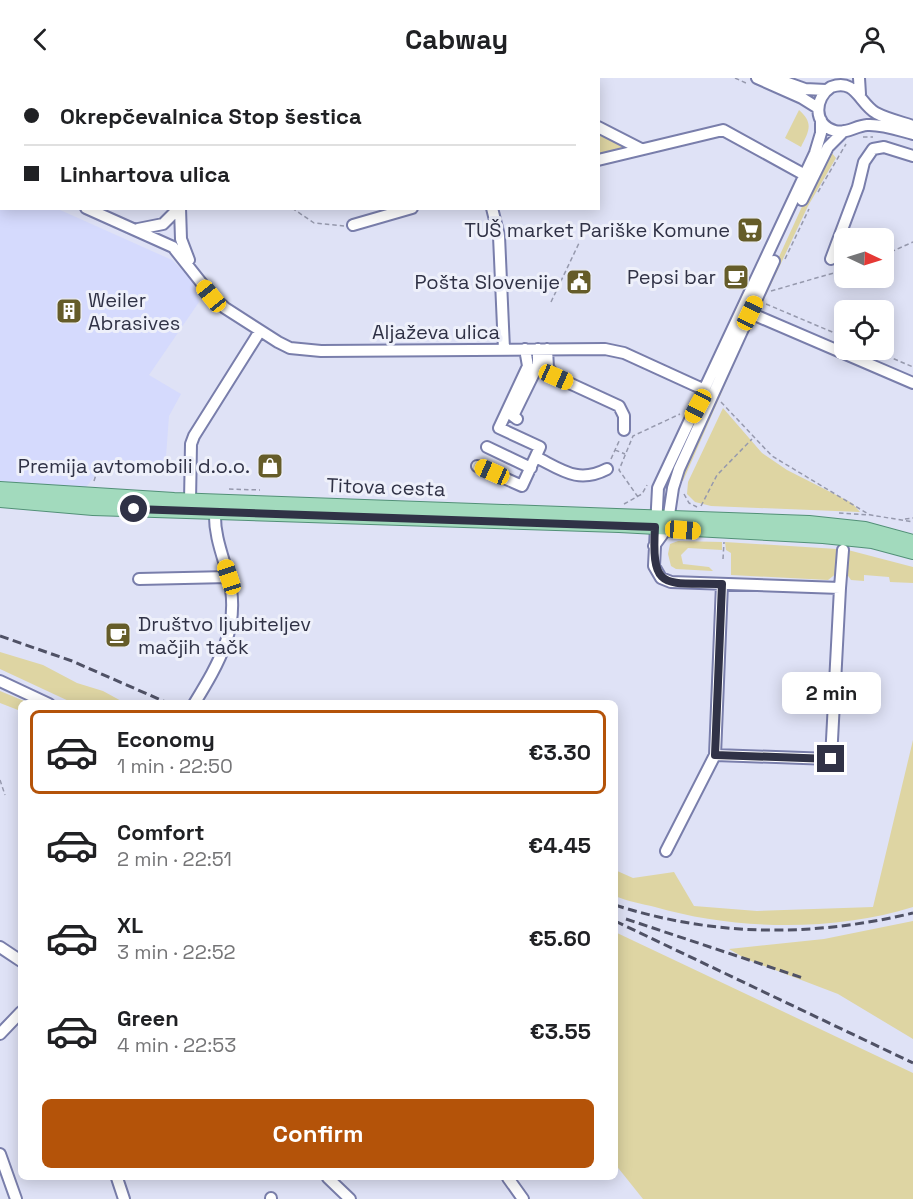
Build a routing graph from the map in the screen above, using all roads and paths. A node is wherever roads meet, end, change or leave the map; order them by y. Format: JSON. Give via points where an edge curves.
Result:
{"nodes":[{"id":1,"x":757,"y":78,"type":"edge"},
{"id":2,"x":774,"y":78,"type":"edge"},
{"id":3,"x":859,"y":78,"type":"edge"},
{"id":4,"x":835,"y":84,"type":"edge"},
{"id":5,"x":862,"y":98,"type":"junction"},
{"id":6,"x":818,"y":108,"type":"junction"},
{"id":7,"x":821,"y":120,"type":"junction"},
{"id":8,"x":881,"y":121,"type":"junction"},
{"id":9,"x":913,"y":126,"type":"edge"},
{"id":10,"x":600,"y":128,"type":"edge"},
{"id":11,"x":857,"y":132,"type":"junction"},
{"id":12,"x":913,"y":134,"type":"edge"},
{"id":13,"x":847,"y":136,"type":"junction"},
{"id":14,"x":876,"y":138,"type":"dead end"},
{"id":15,"x":640,"y":149,"type":"junction"},
{"id":16,"x":913,"y":156,"type":"edge"},
{"id":17,"x":600,"y":159,"type":"edge"},
{"id":18,"x":806,"y":175,"type":"junction"},
{"id":19,"x":815,"y":198,"type":"dead end"},
{"id":20,"x":810,"y":206,"type":"dead end"},
{"id":21,"x":91,"y":210,"type":"edge"},
{"id":22,"x":177,"y":210,"type":"edge"},
{"id":23,"x":179,"y":210,"type":"edge"},
{"id":24,"x":295,"y":210,"type":"edge"},
{"id":25,"x":405,"y":210,"type":"edge"},
{"id":26,"x":492,"y":210,"type":"edge"},
{"id":27,"x":353,"y":225,"type":"joint"},
{"id":28,"x":138,"y":230,"type":"junction"},
{"id":29,"x":580,"y":242,"type":"dead end"},
{"id":30,"x":913,"y":242,"type":"edge"},
{"id":31,"x":894,"y":251,"type":"edge"},
{"id":32,"x":831,"y":259,"type":"dead end"},
{"id":33,"x":783,"y":264,"type":"dead end"},
{"id":34,"x":191,"y":266,"type":"junction"},
{"id":35,"x":834,"y":273,"type":"edge"},
{"id":36,"x":775,"y":282,"type":"dead end"},
{"id":37,"x":767,"y":300,"type":"dead end"},
{"id":38,"x":551,"y":302,"type":"dead end"},
{"id":39,"x":765,"y":304,"type":"junction"},
{"id":40,"x":755,"y":314,"type":"junction"},
{"id":41,"x":260,"y":331,"type":"junction"},
{"id":42,"x":834,"y":333,"type":"edge"},
{"id":43,"x":504,"y":349,"type":"junction"},
{"id":44,"x":525,"y":349,"type":"junction"},
{"id":45,"x":543,"y":349,"type":"junction"},
{"id":46,"x":894,"y":359,"type":"edge"},
{"id":47,"x":913,"y":367,"type":"edge"},
{"id":48,"x":913,"y":383,"type":"edge"},
{"id":49,"x":705,"y":390,"type":"junction"},
{"id":50,"x":721,"y":402,"type":"dead end"},
{"id":51,"x":680,"y":414,"type":"dead end"},
{"id":52,"x":624,"y":430,"type":"joint"},
{"id":53,"x":752,"y":438,"type":"junction"},
{"id":54,"x":487,"y":447,"type":"dead end"},
{"id":55,"x":615,"y":450,"type":"junction"},
{"id":56,"x":626,"y":454,"type":"junction"},
{"id":57,"x":533,"y":462,"type":"junction"},
{"id":58,"x":477,"y":466,"type":"dead end"},
{"id":59,"x":98,"y":468,"type":"dead end"},
{"id":60,"x":607,"y":469,"type":"joint"},
{"id":61,"x":0,"y":489,"type":"edge"},
{"id":62,"x":92,"y":490,"type":"dead end"},
{"id":63,"x":638,"y":498,"type":"dead end"},
{"id":64,"x":0,"y":500,"type":"edge"},
{"id":65,"x":190,"y":501,"type":"junction"},
{"id":66,"x":700,"y":508,"type":"dead end"},
{"id":67,"x":215,"y":512,"type":"junction"},
{"id":68,"x":834,"y":513,"type":"dead end"},
{"id":69,"x":871,"y":515,"type":"junction"},
{"id":70,"x":913,"y":518,"type":"edge"},
{"id":71,"x":902,"y":520,"type":"junction"},
{"id":72,"x":662,"y":522,"type":"junction"},
{"id":73,"x":913,"y":522,"type":"edge"},
{"id":74,"x":724,"y":540,"type":"dead end"},
{"id":75,"x":913,"y":542,"type":"edge"},
{"id":76,"x":843,"y":550,"type":"dead end"},
{"id":77,"x":913,"y":552,"type":"edge"},
{"id":78,"x":723,"y":559,"type":"dead end"},
{"id":79,"x":229,"y":577,"type":"junction"},
{"id":80,"x":139,"y":579,"type":"dead end"},
{"id":81,"x":722,"y":584,"type":"junction"},
{"id":82,"x":840,"y":588,"type":"junction"},
{"id":83,"x":0,"y":681,"type":"edge"},
{"id":84,"x":40,"y":700,"type":"edge"},
{"id":85,"x":196,"y":700,"type":"edge"},
{"id":86,"x":715,"y":755,"type":"junction"},
{"id":87,"x":0,"y":780,"type":"edge"},
{"id":88,"x":5,"y":795,"type":"dead end"},
{"id":89,"x":666,"y":851,"type":"dead end"},
{"id":90,"x":0,"y":947,"type":"edge"},
{"id":91,"x":18,"y":959,"type":"edge"},
{"id":92,"x":18,"y":1015,"type":"edge"},
{"id":93,"x":0,"y":1034,"type":"edge"},
{"id":94,"x":0,"y":1154,"type":"edge"},
{"id":95,"x":118,"y":1180,"type":"edge"},
{"id":96,"x":330,"y":1180,"type":"edge"},
{"id":97,"x":509,"y":1180,"type":"edge"},
{"id":98,"x":16,"y":1199,"type":"edge"},
{"id":99,"x":124,"y":1199,"type":"edge"},
{"id":100,"x":350,"y":1199,"type":"edge"},
{"id":101,"x":523,"y":1199,"type":"edge"}],
"edges":[{"from":1,"to":6,"type":"street"},
{"from":2,"to":4,"type":"street","via":[[805,88]]},
{"from":3,"to":5,"type":"street"},
{"from":4,"to":5,"type":"street","via":[[848,85]]},
{"from":4,"to":6,"type":"street","via":[[819,100]]},
{"from":5,"to":8,"type":"street"},
{"from":5,"to":11,"type":"street","via":[[863,115]]},
{"from":6,"to":7,"type":"street"},
{"from":7,"to":13,"type":"street","via":[[831,130]]},
{"from":7,"to":18,"type":"street","via":[[819,142]]},
{"from":8,"to":9,"type":"street"},
{"from":8,"to":11,"type":"street"},
{"from":8,"to":12,"type":"street"},
{"from":10,"to":15,"type":"street"},
{"from":11,"to":13,"type":"street"},
{"from":11,"to":14,"type":"path"},
{"from":13,"to":19,"type":"path"},
{"from":13,"to":40,"type":"street","via":[[830,143],[819,163]]},
{"from":15,"to":17,"type":"street"},
{"from":15,"to":18,"type":"street","via":[[723,130]]},
{"from":16,"to":32,"type":"street","via":[[884,147],[873,149],[864,162]]},
{"from":18,"to":49,"type":"street"},
{"from":20,"to":33,"type":"path"},
{"from":21,"to":28,"type":"street","name":"Aljaževa ulica"},
{"from":22,"to":28,"type":"street","via":[[163,224]]},
{"from":23,"to":34,"type":"street","name":"Aljaževa ulica","via":[[182,239]]},
{"from":24,"to":27,"type":"path","via":[[314,223]]},
{"from":25,"to":27,"type":"street"},
{"from":26,"to":43,"type":"street","via":[[499,236]]},
{"from":28,"to":34,"type":"street","name":"Aljaževa ulica","via":[[173,247]]},
{"from":29,"to":38,"type":"path"},
{"from":30,"to":31,"type":"path"},
{"from":34,"to":41,"type":"street","name":"Aljaževa ulica","via":[[211,296]]},
{"from":35,"to":36,"type":"path","via":[[770,292]]},
{"from":37,"to":39,"type":"path"},
{"from":39,"to":40,"type":"path"},
{"from":39,"to":42,"type":"path"},
{"from":40,"to":48,"type":"street"},
{"from":40,"to":72,"type":"street","via":[[679,469]]},
{"from":41,"to":43,"type":"street","name":"Aljaževa ulica","via":[[290,348],[303,350]]},
{"from":41,"to":65,"type":"street","via":[[194,436]]},
{"from":43,"to":44,"type":"street","name":"Aljaževa ulica"},
{"from":44,"to":45,"type":"street","name":"Aljaževa ulica"},
{"from":44,"to":57,"type":"street","via":[[528,366],[499,428],[540,447]]},
{"from":45,"to":45,"type":"street","via":[[513,416],[517,418],[543,366]]},
{"from":45,"to":49,"type":"street","name":"Aljaževa ulica","via":[[617,351]]},
{"from":45,"to":52,"type":"street","via":[[548,368],[556,377],[619,406]]},
{"from":46,"to":47,"type":"path"},
{"from":49,"to":72,"type":"street","via":[[658,488]]},
{"from":50,"to":53,"type":"path"},
{"from":51,"to":56,"type":"path","via":[[633,436]]},
{"from":52,"to":55,"type":"path"},
{"from":53,"to":66,"type":"path","via":[[717,475]]},
{"from":53,"to":69,"type":"path","via":[[772,456]]},
{"from":54,"to":57,"type":"street"},
{"from":55,"to":56,"type":"path"},
{"from":55,"to":60,"type":"path"},
{"from":56,"to":63,"type":"path","via":[[619,470]]},
{"from":57,"to":58,"type":"street","via":[[522,486]]},
{"from":57,"to":60,"type":"street","via":[[574,476],[586,477]]},
{"from":59,"to":62,"type":"path"},
{"from":61,"to":65,"type":"main road","name":"Titova cesta"},
{"from":64,"to":67,"type":"main road","name":"Titova cesta"},
{"from":65,"to":72,"type":"main road","name":"Titova cesta"},
{"from":67,"to":72,"type":"main road","name":"Titova cesta"},
{"from":67,"to":79,"type":"street","via":[[218,542]]},
{"from":68,"to":69,"type":"path"},
{"from":69,"to":71,"type":"path"},
{"from":70,"to":71,"type":"path"},
{"from":71,"to":73,"type":"path"},
{"from":72,"to":75,"type":"main road","name":"Titova cesta","via":[[838,525]]},
{"from":72,"to":77,"type":"main road","name":"Titova cesta","via":[[842,537]]},
{"from":72,"to":81,"type":"street","via":[[654,546],[654,566],[661,578],[671,582]]},
{"from":74,"to":78,"type":"path"},
{"from":76,"to":82,"type":"street"},
{"from":79,"to":80,"type":"street"},
{"from":79,"to":85,"type":"street","via":[[233,603],[227,644]]},
{"from":81,"to":82,"type":"street"},
{"from":81,"to":86,"type":"street"},
{"from":82,"to":86,"type":"street","via":[[831,759]]},
{"from":83,"to":84,"type":"street"},
{"from":86,"to":89,"type":"street"},
{"from":87,"to":88,"type":"path"},
{"from":90,"to":91,"type":"street"},
{"from":92,"to":93,"type":"street"},
{"from":94,"to":98,"type":"street"},
{"from":95,"to":99,"type":"street"},
{"from":96,"to":100,"type":"street"},
{"from":97,"to":101,"type":"street"}]}
